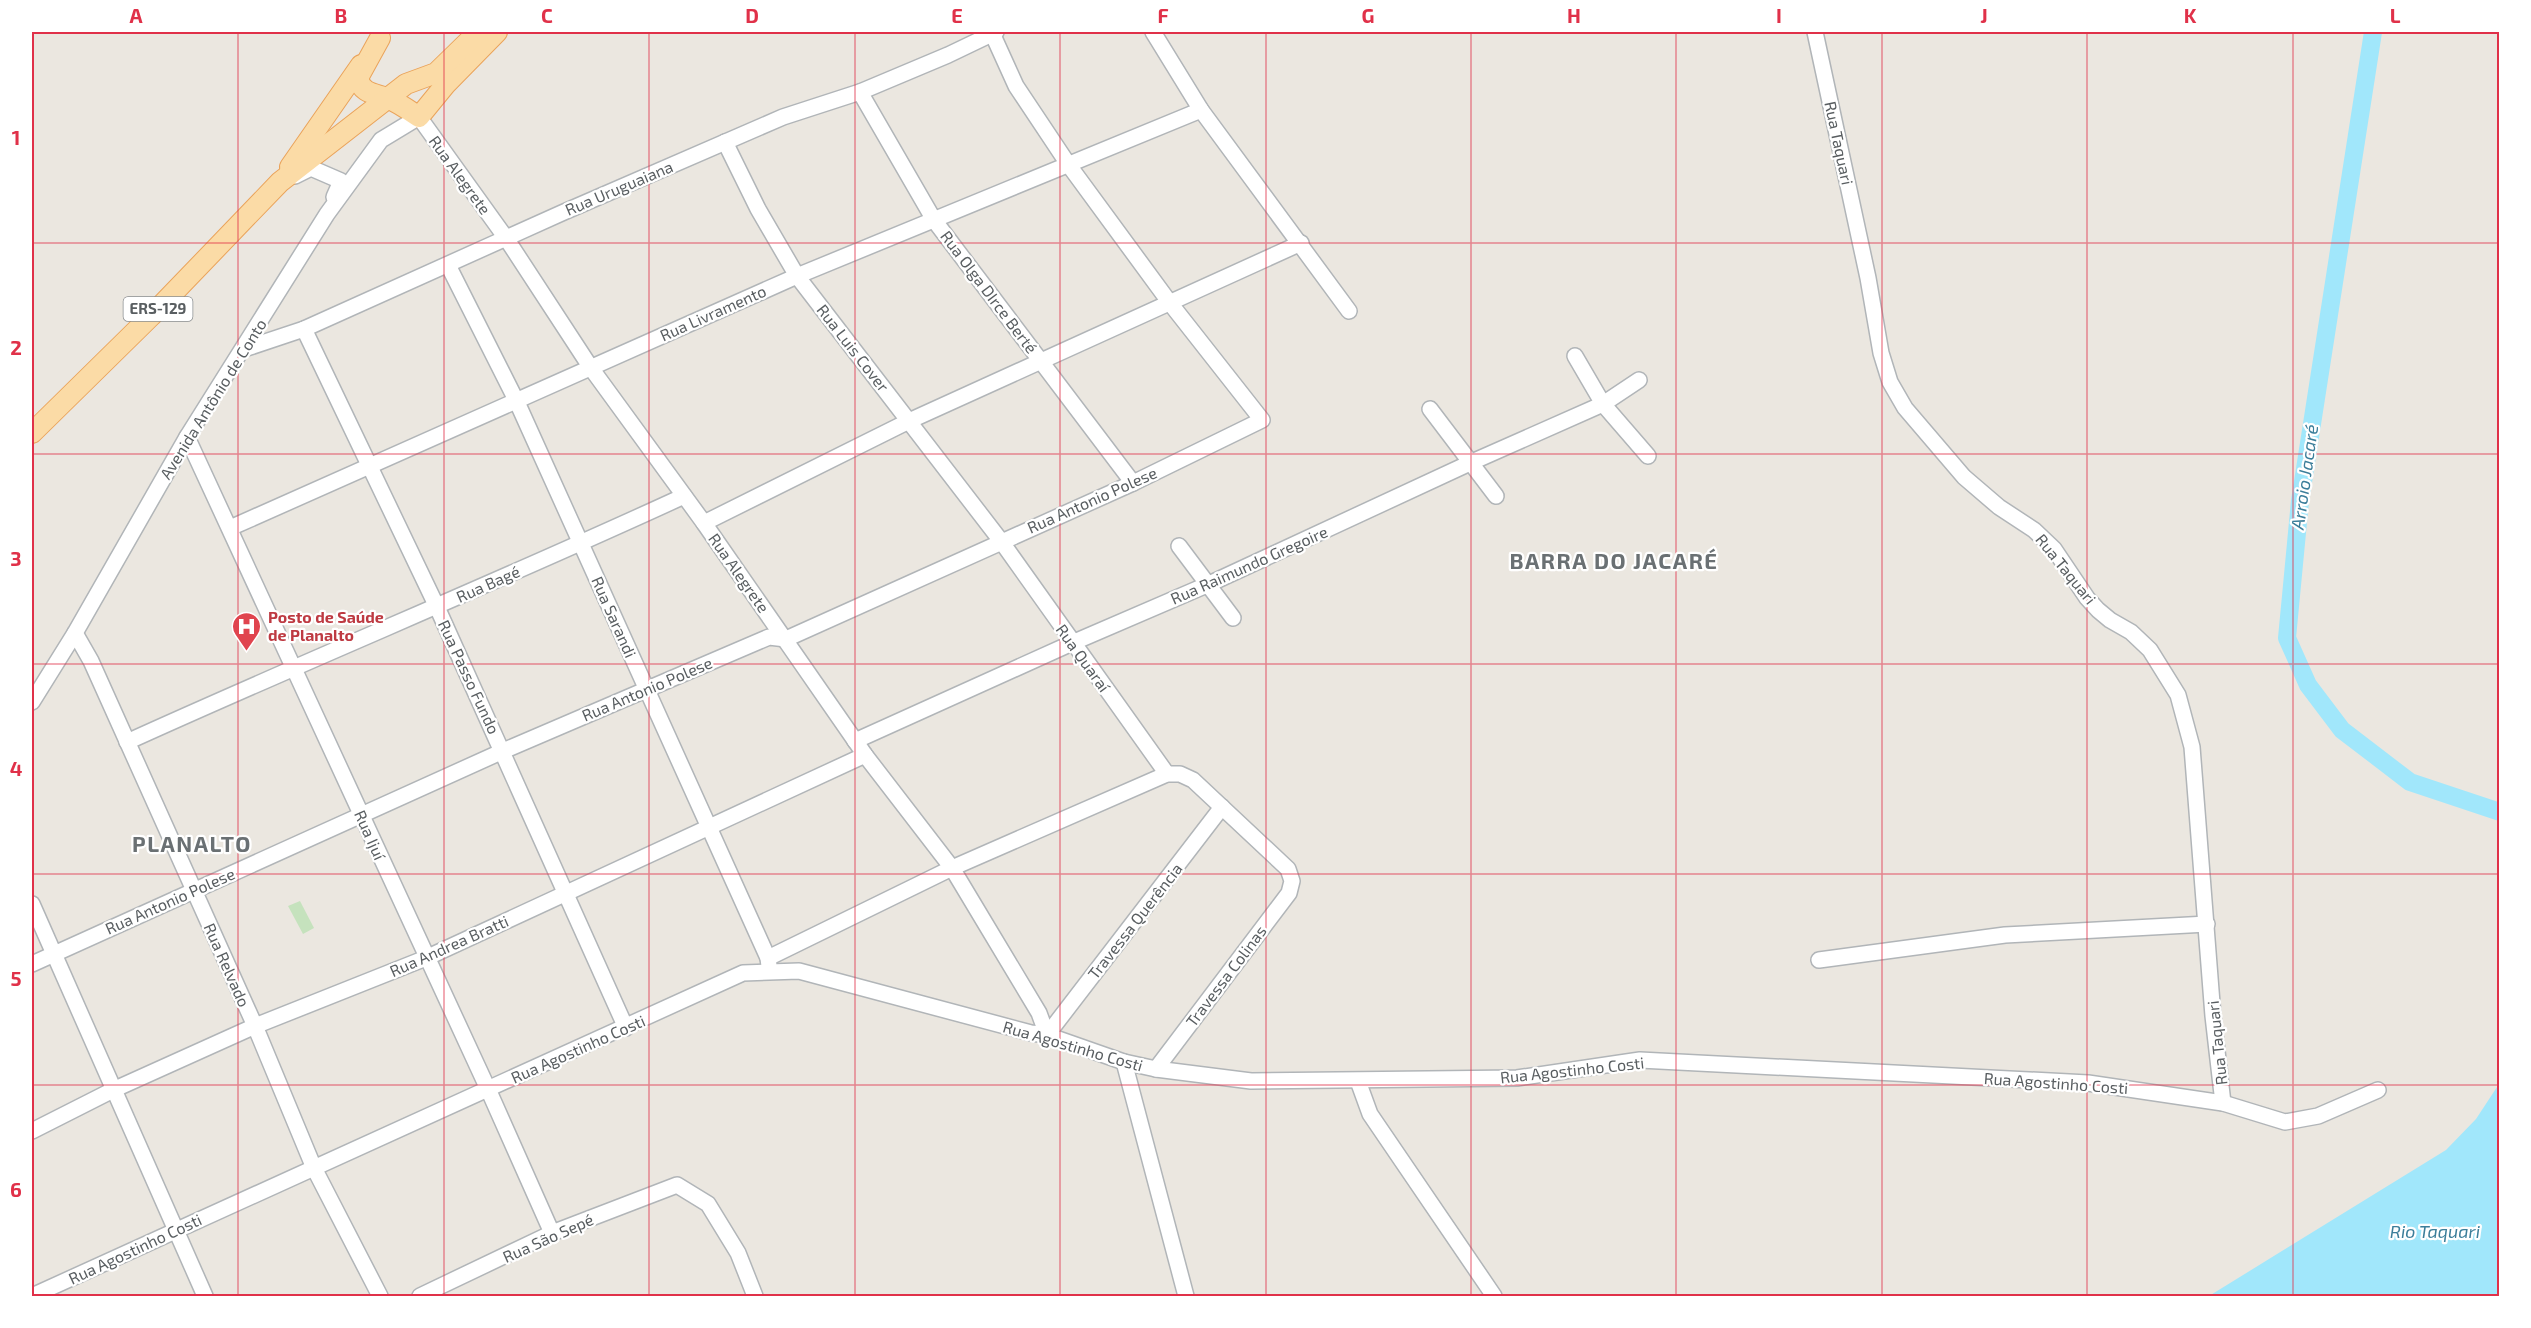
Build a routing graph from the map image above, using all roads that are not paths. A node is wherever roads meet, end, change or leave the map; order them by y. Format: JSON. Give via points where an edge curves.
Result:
{"nodes":[{"id":1,"x":478,"y":32,"type":"edge"},
{"id":2,"x":496,"y":32,"type":"edge"},
{"id":3,"x":994,"y":32,"type":"edge"},
{"id":4,"x":1153,"y":32,"type":"edge"},
{"id":5,"x":1815,"y":32,"type":"edge"},
{"id":6,"x":380,"y":34,"type":"edge"},
{"id":7,"x":860,"y":92,"type":"junction"},
{"id":8,"x":387,"y":98,"type":"junction"},
{"id":9,"x":1201,"y":110,"type":"junction"},
{"id":10,"x":419,"y":117,"type":"junction"},
{"id":11,"x":381,"y":140,"type":"junction"},
{"id":12,"x":725,"y":142,"type":"junction"},
{"id":13,"x":1068,"y":164,"type":"junction"},
{"id":14,"x":341,"y":180,"type":"junction"},
{"id":15,"x":280,"y":182,"type":"junction"},
{"id":16,"x":327,"y":214,"type":"junction"},
{"id":17,"x":934,"y":220,"type":"junction"},
{"id":18,"x":506,"y":238,"type":"junction"},
{"id":19,"x":1301,"y":243,"type":"junction"},
{"id":20,"x":448,"y":265,"type":"junction"},
{"id":21,"x":797,"y":276,"type":"junction"},
{"id":22,"x":1170,"y":303,"type":"junction"},
{"id":23,"x":1349,"y":311,"type":"dead end"},
{"id":24,"x":304,"y":329,"type":"junction"},
{"id":25,"x":244,"y":349,"type":"junction"},
{"id":26,"x":1575,"y":356,"type":"dead end"},
{"id":27,"x":1041,"y":360,"type":"junction"},
{"id":28,"x":591,"y":368,"type":"junction"},
{"id":29,"x":1639,"y":380,"type":"dead end"},
{"id":30,"x":517,"y":402,"type":"junction"},
{"id":31,"x":1603,"y":404,"type":"junction"},
{"id":32,"x":1430,"y":409,"type":"dead end"},
{"id":33,"x":909,"y":421,"type":"junction"},
{"id":34,"x":32,"y":433,"type":"edge"},
{"id":35,"x":188,"y":437,"type":"junction"},
{"id":36,"x":1648,"y":456,"type":"dead end"},
{"id":37,"x":1472,"y":462,"type":"junction"},
{"id":38,"x":371,"y":466,"type":"junction"},
{"id":39,"x":1133,"y":483,"type":"junction"},
{"id":40,"x":684,"y":496,"type":"junction"},
{"id":41,"x":1496,"y":496,"type":"dead end"},
{"id":42,"x":704,"y":523,"type":"junction"},
{"id":43,"x":230,"y":528,"type":"junction"},
{"id":44,"x":1001,"y":541,"type":"junction"},
{"id":45,"x":581,"y":544,"type":"junction"},
{"id":46,"x":1179,"y":546,"type":"dead end"},
{"id":47,"x":1209,"y":584,"type":"junction"},
{"id":48,"x":437,"y":607,"type":"junction"},
{"id":49,"x":1233,"y":618,"type":"dead end"},
{"id":50,"x":75,"y":633,"type":"junction"},
{"id":51,"x":786,"y":639,"type":"junction"},
{"id":52,"x":1072,"y":643,"type":"junction"},
{"id":53,"x":293,"y":666,"type":"junction"},
{"id":54,"x":647,"y":690,"type":"junction"},
{"id":55,"x":32,"y":699,"type":"edge"},
{"id":56,"x":855,"y":741,"type":"junction"},
{"id":57,"x":127,"y":742,"type":"junction"},
{"id":58,"x":503,"y":751,"type":"junction"},
{"id":59,"x":865,"y":755,"type":"junction"},
{"id":60,"x":1167,"y":774,"type":"junction"},
{"id":61,"x":1222,"y":807,"type":"junction"},
{"id":62,"x":361,"y":815,"type":"junction"},
{"id":63,"x":709,"y":828,"type":"junction"},
{"id":64,"x":952,"y":868,"type":"junction"},
{"id":65,"x":194,"y":891,"type":"junction"},
{"id":66,"x":567,"y":894,"type":"junction"},
{"id":67,"x":32,"y":904,"type":"edge"},
{"id":68,"x":2207,"y":924,"type":"junction"},
{"id":69,"x":53,"y":953,"type":"junction"},
{"id":70,"x":426,"y":958,"type":"junction"},
{"id":71,"x":1819,"y":960,"type":"dead end"},
{"id":72,"x":32,"y":964,"type":"edge"},
{"id":73,"x":769,"y":965,"type":"junction"},
{"id":74,"x":255,"y":1026,"type":"junction"},
{"id":75,"x":626,"y":1028,"type":"junction"},
{"id":76,"x":1047,"y":1035,"type":"junction"},
{"id":77,"x":1124,"y":1062,"type":"junction"},
{"id":78,"x":1156,"y":1069,"type":"junction"},
{"id":79,"x":1358,"y":1081,"type":"junction"},
{"id":80,"x":488,"y":1089,"type":"junction"},
{"id":81,"x":113,"y":1090,"type":"junction"},
{"id":82,"x":2378,"y":1090,"type":"dead end"},
{"id":83,"x":2223,"y":1103,"type":"junction"},
{"id":84,"x":32,"y":1131,"type":"edge"},
{"id":85,"x":314,"y":1168,"type":"junction"},
{"id":86,"x":175,"y":1230,"type":"junction"},
{"id":87,"x":552,"y":1233,"type":"junction"},
{"id":88,"x":48,"y":1293,"type":"edge"},
{"id":89,"x":32,"y":1296,"type":"edge"},
{"id":90,"x":205,"y":1296,"type":"edge"},
{"id":91,"x":380,"y":1296,"type":"edge"},
{"id":92,"x":420,"y":1296,"type":"edge"},
{"id":93,"x":755,"y":1296,"type":"edge"},
{"id":94,"x":1186,"y":1296,"type":"edge"},
{"id":95,"x":1494,"y":1296,"type":"edge"}],
"edges":[{"from":1,"to":8,"type":"main road","number":"ERS-129","via":[[436,73],[406,84]]},
{"from":2,"to":10,"type":"main road"},
{"from":3,"to":7,"type":"street","name":"Rua Uruguaiana"},
{"from":3,"to":13,"type":"street","via":[[1016,86]]},
{"from":4,"to":9,"type":"street"},
{"from":5,"to":68,"type":"street","name":"Rua Taquari","via":[[1890,382],[1905,408],[1964,477],[2054,549],[2087,598],[2110,621],[2131,632],[2165,671],[2178,695],[2192,747]]},
{"from":6,"to":8,"type":"main road","via":[[358,78],[366,92]]},
{"from":6,"to":15,"type":"main road","number":"ERS-129"},
{"from":7,"to":12,"type":"street","name":"Rua Uruguaiana","via":[[783,117]]},
{"from":7,"to":17,"type":"street","name":"Rua Olga DIrce Berté"},
{"from":8,"to":10,"type":"main road"},
{"from":8,"to":15,"type":"main road","number":"ERS-129"},
{"from":9,"to":13,"type":"street","name":"Rua Livramento"},
{"from":9,"to":19,"type":"street"},
{"from":10,"to":11,"type":"street","name":"Avenida Antônio de Conto"},
{"from":10,"to":18,"type":"street","name":"Rua Alegrete"},
{"from":11,"to":14,"type":"street","via":[[350,166]]},
{"from":11,"to":16,"type":"street","name":"Avenida Antônio de Conto"},
{"from":12,"to":18,"type":"street","name":"Rua Uruguaiana"},
{"from":12,"to":21,"type":"street","name":"Rua Luis Cover"},
{"from":13,"to":17,"type":"street","name":"Rua Livramento"},
{"from":13,"to":22,"type":"street"},
{"from":14,"to":15,"type":"street","via":[[312,168]]},
{"from":14,"to":16,"type":"street"},
{"from":15,"to":34,"type":"main road","number":"ERS-129"},
{"from":16,"to":25,"type":"street","name":"Avenida Antônio de Conto"},
{"from":17,"to":21,"type":"street","name":"Rua Livramento"},
{"from":17,"to":27,"type":"street","name":"Rua Olga DIrce Berté"},
{"from":18,"to":20,"type":"street","name":"Rua Uruguaiana"},
{"from":18,"to":28,"type":"street","name":"Rua Alegrete"},
{"from":19,"to":22,"type":"street"},
{"from":19,"to":23,"type":"street"},
{"from":20,"to":24,"type":"street","name":"Rua Uruguaiana"},
{"from":20,"to":30,"type":"street","name":"Rua Sarandi"},
{"from":21,"to":28,"type":"street","name":"Rua Livramento"},
{"from":21,"to":33,"type":"street","name":"Rua Luis Cover"},
{"from":22,"to":27,"type":"street"},
{"from":22,"to":39,"type":"street","name":"Rua Antonio Polese","via":[[1262,420]]},
{"from":24,"to":25,"type":"street","name":"Rua Uruguaiana"},
{"from":24,"to":38,"type":"street","name":"Rua Passo Fundo"},
{"from":25,"to":35,"type":"street","name":"Avenida Antônio de Conto"},
{"from":26,"to":31,"type":"street"},
{"from":27,"to":33,"type":"street"},
{"from":27,"to":39,"type":"street","name":"Rua Olga DIrce Berté"},
{"from":28,"to":30,"type":"street","name":"Rua Livramento"},
{"from":28,"to":40,"type":"street","name":"Rua Alegrete"},
{"from":29,"to":31,"type":"street","name":"Rua Raimundo Gregoire"},
{"from":30,"to":38,"type":"street","name":"Rua Livramento"},
{"from":30,"to":45,"type":"street","name":"Rua Sarandi"},
{"from":31,"to":36,"type":"street"},
{"from":31,"to":37,"type":"street","name":"Rua Raimundo Gregoire"},
{"from":32,"to":37,"type":"street"},
{"from":33,"to":42,"type":"street"},
{"from":33,"to":44,"type":"street","name":"Rua Luis Cover"},
{"from":35,"to":43,"type":"street","name":"Rua Ijuí"},
{"from":35,"to":50,"type":"street","name":"Avenida Antônio de Conto"},
{"from":37,"to":41,"type":"street"},
{"from":37,"to":47,"type":"street","name":"Rua Raimundo Gregoire"},
{"from":38,"to":43,"type":"street","name":"Rua Livramento"},
{"from":38,"to":48,"type":"street","name":"Rua Passo Fundo"},
{"from":39,"to":44,"type":"street","name":"Rua Antonio Polese"},
{"from":40,"to":42,"type":"street","name":"Rua Alegrete"},
{"from":40,"to":45,"type":"street","name":"Rua Bagé"},
{"from":42,"to":51,"type":"street","name":"Rua Alegrete"},
{"from":43,"to":53,"type":"street","name":"Rua Ijuí"},
{"from":44,"to":51,"type":"street","name":"Rua Antonio Polese"},
{"from":44,"to":52,"type":"street","name":"Rua Quaraí"},
{"from":45,"to":48,"type":"street","name":"Rua Bagé"},
{"from":45,"to":54,"type":"street","name":"Rua Sarandi"},
{"from":46,"to":47,"type":"street"},
{"from":47,"to":49,"type":"street"},
{"from":47,"to":52,"type":"street","name":"Rua Raimundo Gregoire"},
{"from":48,"to":53,"type":"street","name":"Rua Bagé"},
{"from":48,"to":58,"type":"street","name":"Rua Passo Fundo"},
{"from":50,"to":55,"type":"street","name":"Avenida Antônio de Conto"},
{"from":50,"to":57,"type":"street","name":"Rua Relvado"},
{"from":51,"to":54,"type":"street","name":"Rua Antonio Polese","via":[[769,637]]},
{"from":51,"to":56,"type":"street","name":"Rua Alegrete"},
{"from":52,"to":56,"type":"street","name":"Rua Raimundo Gregoire"},
{"from":52,"to":60,"type":"street","name":"Rua Quaraí"},
{"from":53,"to":57,"type":"street","name":"Rua Bagé"},
{"from":53,"to":62,"type":"street","name":"Rua Ijuí"},
{"from":54,"to":58,"type":"street","name":"Rua Antonio Polese"},
{"from":54,"to":63,"type":"street","name":"Rua Sarandi"},
{"from":56,"to":59,"type":"street","name":"Rua Alegrete"},
{"from":57,"to":65,"type":"street","name":"Rua Relvado"},
{"from":58,"to":62,"type":"street","name":"Rua Antonio Polese"},
{"from":58,"to":66,"type":"street","name":"Rua Passo Fundo"},
{"from":59,"to":63,"type":"street","name":"Rua Andrea Bratti"},
{"from":59,"to":64,"type":"street","name":"Rua Alegrete"},
{"from":60,"to":61,"type":"street","via":[[1193,780]]},
{"from":60,"to":64,"type":"street"},
{"from":61,"to":76,"type":"street","name":"Travessa Querência"},
{"from":61,"to":78,"type":"street","name":"Travessa Colinas","via":[[1288,869],[1292,881],[1289,892]]},
{"from":62,"to":65,"type":"street","name":"Rua Antonio Polese"},
{"from":62,"to":70,"type":"street","name":"Rua Ijuí"},
{"from":63,"to":66,"type":"street","name":"Rua Andrea Bratti"},
{"from":63,"to":73,"type":"street","name":"Rua Sarandi"},
{"from":64,"to":73,"type":"street"},
{"from":64,"to":76,"type":"street","name":"Rua Alegrete","via":[[1039,1013]]},
{"from":65,"to":69,"type":"street","name":"Rua Antonio Polese"},
{"from":65,"to":74,"type":"street","name":"Rua Relvado"},
{"from":66,"to":70,"type":"street","name":"Rua Andrea Bratti"},
{"from":66,"to":75,"type":"street","name":"Rua Passo Fundo"},
{"from":67,"to":69,"type":"street"},
{"from":68,"to":71,"type":"street","via":[[2005,935]]},
{"from":68,"to":83,"type":"street","name":"Rua Taquari"},
{"from":69,"to":72,"type":"street","name":"Rua Antonio Polese"},
{"from":69,"to":81,"type":"street"},
{"from":70,"to":74,"type":"street","name":"Rua Andrea Bratti"},
{"from":70,"to":80,"type":"street","name":"Rua Ijuí"},
{"from":73,"to":75,"type":"street","name":"Rua Agostinho Costi","via":[[743,973]]},
{"from":73,"to":76,"type":"street","name":"Rua Agostinho Costi"},
{"from":74,"to":81,"type":"street","name":"Rua Andrea Bratti"},
{"from":74,"to":85,"type":"street","name":"Rua Relvado"},
{"from":75,"to":80,"type":"street","name":"Rua Agostinho Costi"},
{"from":76,"to":77,"type":"street","name":"Rua Agostinho Costi"},
{"from":77,"to":78,"type":"street","name":"Rua Agostinho Costi"},
{"from":77,"to":94,"type":"street"},
{"from":78,"to":79,"type":"street","name":"Rua Agostinho Costi","via":[[1251,1081]]},
{"from":79,"to":83,"type":"street","name":"Rua Agostinho Costi","via":[[1517,1078],[1640,1060],[2088,1083]]},
{"from":79,"to":95,"type":"street","via":[[1370,1114]]},
{"from":80,"to":85,"type":"street","name":"Rua Agostinho Costi"},
{"from":80,"to":87,"type":"street","name":"Rua Ijuí"},
{"from":81,"to":84,"type":"street","name":"Rua Andrea Bratti"},
{"from":81,"to":86,"type":"street"},
{"from":82,"to":83,"type":"street","name":"Rua Agostinho Costi","via":[[2318,1116],[2285,1122]]},
{"from":85,"to":86,"type":"street","name":"Rua Agostinho Costi"},
{"from":85,"to":91,"type":"street","name":"Rua Relvado"},
{"from":86,"to":88,"type":"street","name":"Rua Agostinho Costi"},
{"from":86,"to":90,"type":"street"},
{"from":87,"to":92,"type":"street","name":"Rua São Sepé"},
{"from":87,"to":93,"type":"street","name":"Rua São Sepé","via":[[677,1185],[708,1204],[738,1253]]},
{"from":88,"to":89,"type":"street","name":"Rua Agostinho Costi"}]}
